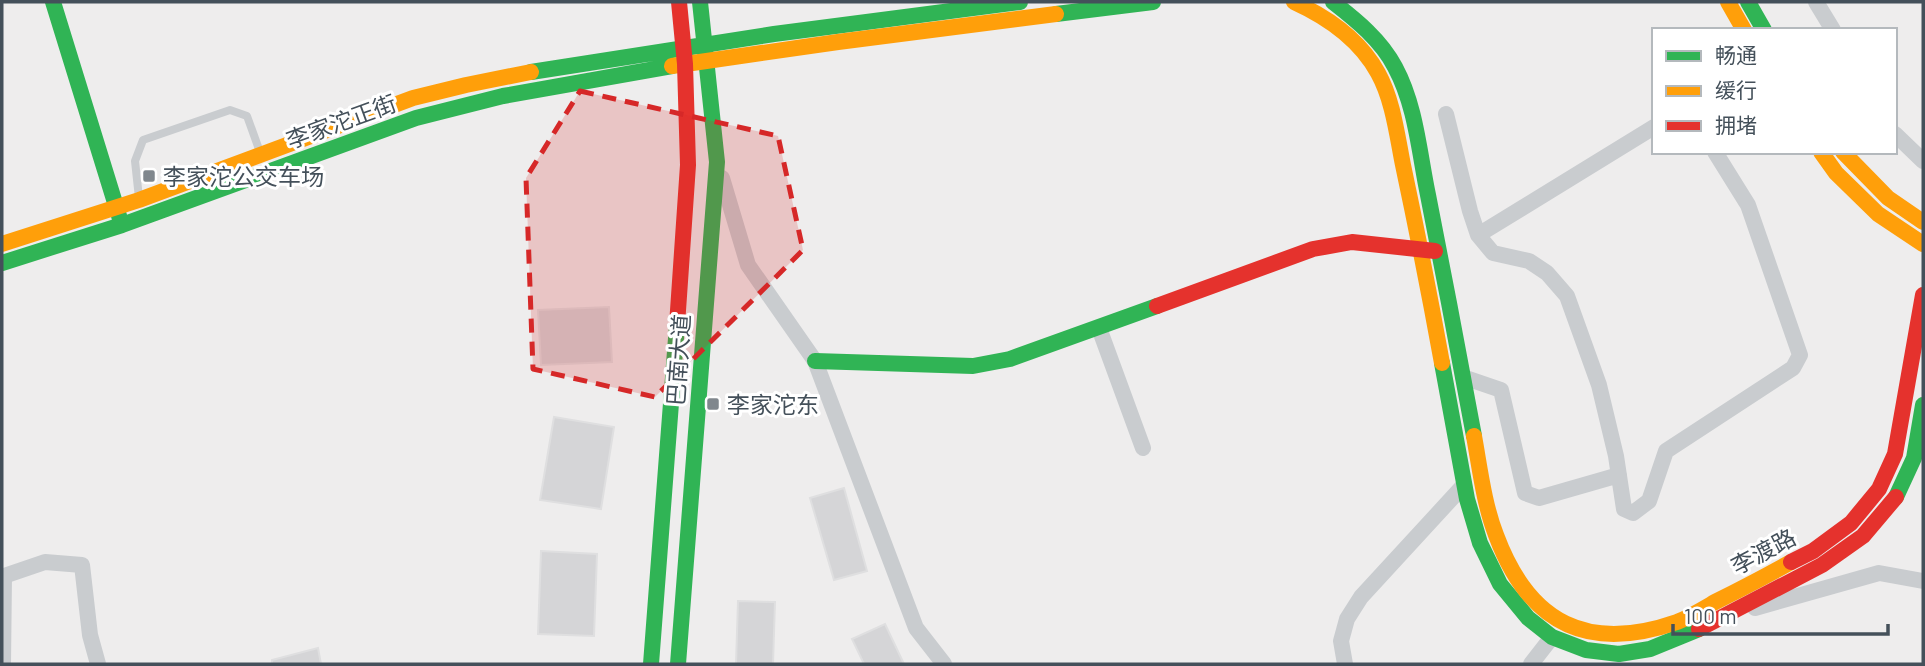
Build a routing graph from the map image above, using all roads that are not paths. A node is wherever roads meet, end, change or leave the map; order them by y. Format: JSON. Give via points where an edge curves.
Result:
{"nodes":[{"id":1,"x":53,"y":2,"type":"edge"},
{"id":2,"x":679,"y":2,"type":"edge"},
{"id":3,"x":700,"y":2,"type":"edge"},
{"id":4,"x":1020,"y":2,"type":"edge"},
{"id":5,"x":1153,"y":2,"type":"edge"},
{"id":6,"x":1294,"y":2,"type":"edge"},
{"id":7,"x":1333,"y":2,"type":"edge"},
{"id":8,"x":1728,"y":2,"type":"edge"},
{"id":9,"x":1748,"y":2,"type":"edge"},
{"id":10,"x":1816,"y":2,"type":"edge"},
{"id":11,"x":1743,"y":28,"type":"edge"},
{"id":12,"x":1764,"y":28,"type":"edge"},
{"id":13,"x":1832,"y":28,"type":"edge"},
{"id":14,"x":704,"y":44,"type":"junction"},
{"id":15,"x":684,"y":47,"type":"junction"},
{"id":16,"x":705,"y":61,"type":"junction"},
{"id":17,"x":685,"y":64,"type":"junction"},
{"id":18,"x":1446,"y":114,"type":"dead end"},
{"id":19,"x":1652,"y":128,"type":"edge"},
{"id":20,"x":1897,"y":136,"type":"edge"},
{"id":21,"x":261,"y":154,"type":"junction"},
{"id":22,"x":1716,"y":154,"type":"edge"},
{"id":23,"x":1822,"y":154,"type":"edge"},
{"id":24,"x":1844,"y":154,"type":"edge"},
{"id":25,"x":1923,"y":161,"type":"edge"},
{"id":26,"x":717,"y":162,"type":"junction"},
{"id":27,"x":268,"y":171,"type":"junction"},
{"id":28,"x":139,"y":200,"type":"junction"},
{"id":29,"x":117,"y":207,"type":"junction"},
{"id":30,"x":1923,"y":222,"type":"edge"},
{"id":31,"x":122,"y":225,"type":"junction"},
{"id":32,"x":1478,"y":235,"type":"junction"},
{"id":33,"x":2,"y":244,"type":"edge"},
{"id":34,"x":1923,"y":244,"type":"edge"},
{"id":35,"x":1421,"y":248,"type":"junction"},
{"id":36,"x":1440,"y":251,"type":"junction"},
{"id":37,"x":2,"y":263,"type":"edge"},
{"id":38,"x":1923,"y":295,"type":"edge"},
{"id":39,"x":1100,"y":328,"type":"junction"},
{"id":40,"x":815,"y":361,"type":"junction"},
{"id":41,"x":1462,"y":377,"type":"junction"},
{"id":42,"x":1923,"y":405,"type":"edge"},
{"id":43,"x":1143,"y":449,"type":"dead end"},
{"id":44,"x":1619,"y":475,"type":"junction"},
{"id":45,"x":1464,"y":485,"type":"junction"},
{"id":46,"x":1923,"y":581,"type":"edge"},
{"id":47,"x":1719,"y":618,"type":"junction"},
{"id":48,"x":1552,"y":638,"type":"junction"},
{"id":49,"x":4,"y":664,"type":"edge"},
{"id":50,"x":98,"y":664,"type":"edge"},
{"id":51,"x":651,"y":664,"type":"edge"},
{"id":52,"x":678,"y":664,"type":"edge"},
{"id":53,"x":944,"y":664,"type":"edge"},
{"id":54,"x":1345,"y":664,"type":"edge"},
{"id":55,"x":1531,"y":664,"type":"edge"}],
"edges":[{"from":1,"to":29,"type":"main road"},
{"from":2,"to":15,"type":"main road","name":"巴南大道"},
{"from":3,"to":14,"type":"main road","name":"巴南大道"},
{"from":4,"to":14,"type":"main road","name":"李家沱正街"},
{"from":5,"to":16,"type":"main road","name":"李家沱正街"},
{"from":6,"to":35,"type":"main road","name":"李渡路","via":[[1339,29],[1363,50],[1379,74],[1390,104]]},
{"from":7,"to":36,"type":"main road","name":"李渡路","via":[[1354,18],[1395,66],[1409,100]]},
{"from":8,"to":11,"type":"main road"},
{"from":9,"to":12,"type":"main road"},
{"from":10,"to":13,"type":"street"},
{"from":14,"to":15,"type":"main road","name":"李家沱正街"},
{"from":14,"to":16,"type":"main road","name":"巴南大道"},
{"from":15,"to":17,"type":"main road","name":"巴南大道"},
{"from":15,"to":21,"type":"main road","name":"李家沱正街","via":[[451,88]]},
{"from":16,"to":17,"type":"main road","name":"李家沱正街"},
{"from":16,"to":26,"type":"main road","name":"巴南大道"},
{"from":17,"to":27,"type":"main road","name":"李家沱正街","via":[[457,106]]},
{"from":17,"to":51,"type":"main road","name":"巴南大道","via":[[688,165]]},
{"from":18,"to":32,"type":"street"},
{"from":19,"to":32,"type":"street"},
{"from":20,"to":25,"type":"street"},
{"from":21,"to":27,"type":"lane"},
{"from":21,"to":28,"type":"main road","name":"李家沱正街"},
{"from":21,"to":28,"type":"lane","via":[[247,116],[230,110],[143,140],[135,161]]},
{"from":22,"to":44,"type":"street","via":[[1748,205],[1800,355],[1793,368],[1665,451],[1649,501],[1633,513],[1624,509]]},
{"from":23,"to":34,"type":"main road","via":[[1878,214]]},
{"from":24,"to":30,"type":"main road","via":[[1888,198]]},
{"from":26,"to":40,"type":"street","via":[[748,264]]},
{"from":26,"to":52,"type":"main road","name":"巴南大道"},
{"from":27,"to":31,"type":"main road","name":"李家沱正街"},
{"from":28,"to":29,"type":"main road","name":"李家沱正街"},
{"from":29,"to":31,"type":"main road"},
{"from":29,"to":33,"type":"main road","name":"李家沱正街"},
{"from":31,"to":37,"type":"main road","name":"李家沱正街"},
{"from":32,"to":44,"type":"street","via":[[1493,253],[1529,261],[1547,273],[1567,296],[1599,384]]},
{"from":35,"to":36,"type":"main road"},
{"from":35,"to":39,"type":"main road","via":[[1352,242],[1313,249]]},
{"from":35,"to":45,"type":"main road","name":"李渡路"},
{"from":36,"to":41,"type":"main road","name":"李渡路"},
{"from":38,"to":41,"type":"main road","name":"李渡路","via":[[1895,454],[1879,489],[1851,523],[1813,551],[1680,621],[1650,630],[1620,635],[1588,632],[1559,622],[1535,603],[1515,575],[1492,523]]},
{"from":39,"to":40,"type":"main road","via":[[1010,359],[973,366]]},
{"from":39,"to":43,"type":"street"},
{"from":40,"to":53,"type":"street","via":[[916,628]]},
{"from":41,"to":44,"type":"street","via":[[1502,390],[1525,493],[1539,498]]},
{"from":42,"to":47,"type":"main road","name":"李渡路","via":[[1914,458],[1896,498],[1863,536],[1822,565]]},
{"from":45,"to":48,"type":"main road","name":"李渡路","via":[[1480,543],[1500,584]]},
{"from":45,"to":54,"type":"street","via":[[1361,597],[1347,619],[1341,641]]},
{"from":46,"to":47,"type":"street","via":[[1879,573]]},
{"from":47,"to":48,"type":"main road","name":"李渡路","via":[[1650,649],[1619,654]]},
{"from":48,"to":55,"type":"street"},
{"from":49,"to":50,"type":"street","via":[[4,576],[46,562],[82,565]]}]}
